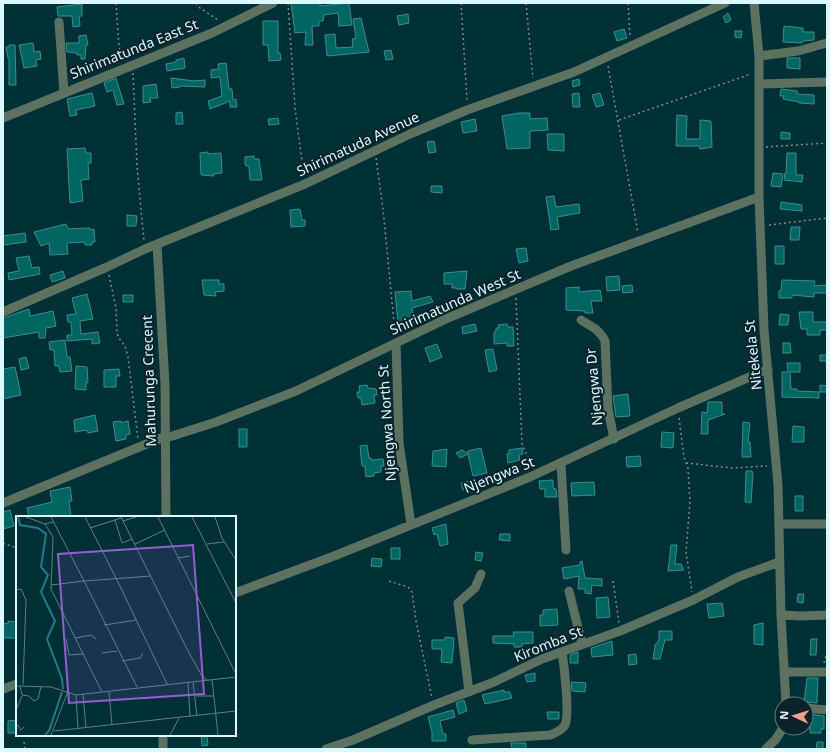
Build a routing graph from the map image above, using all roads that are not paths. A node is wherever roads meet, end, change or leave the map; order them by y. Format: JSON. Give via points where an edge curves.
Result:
{"nodes":[{"id":1,"x":274,"y":3,"type":"edge"},
{"id":2,"x":725,"y":3,"type":"edge"},
{"id":3,"x":754,"y":3,"type":"edge"},
{"id":4,"x":59,"y":22,"type":"dead end"},
{"id":5,"x":827,"y":43,"type":"edge"},
{"id":6,"x":759,"y":56,"type":"junction"},
{"id":7,"x":827,"y":82,"type":"edge"},
{"id":8,"x":759,"y":84,"type":"junction"},
{"id":9,"x":64,"y":93,"type":"junction"},
{"id":10,"x":3,"y":118,"type":"edge"},
{"id":11,"x":759,"y":197,"type":"junction"},
{"id":12,"x":157,"y":245,"type":"junction"},
{"id":13,"x":3,"y":312,"type":"edge"},
{"id":14,"x":582,"y":320,"type":"dead end"},
{"id":15,"x":396,"y":344,"type":"junction"},
{"id":16,"x":768,"y":369,"type":"junction"},
{"id":17,"x":166,"y":437,"type":"junction"},
{"id":18,"x":614,"y":439,"type":"junction"},
{"id":19,"x":561,"y":464,"type":"junction"},
{"id":20,"x":3,"y":503,"type":"edge"},
{"id":21,"x":166,"y":516,"type":"edge"},
{"id":22,"x":411,"y":524,"type":"junction"},
{"id":23,"x":781,"y":524,"type":"junction"},
{"id":24,"x":827,"y":524,"type":"edge"},
{"id":25,"x":566,"y":550,"type":"dead end"},
{"id":26,"x":779,"y":562,"type":"junction"},
{"id":27,"x":481,"y":574,"type":"dead end"},
{"id":28,"x":569,"y":591,"type":"dead end"},
{"id":29,"x":236,"y":593,"type":"edge"},
{"id":30,"x":781,"y":615,"type":"junction"},
{"id":31,"x":827,"y":615,"type":"edge"},
{"id":32,"x":582,"y":644,"type":"junction"},
{"id":33,"x":562,"y":652,"type":"junction"},
{"id":34,"x":784,"y":672,"type":"junction"},
{"id":35,"x":824,"y":672,"type":"edge"},
{"id":36,"x":16,"y":684,"type":"edge"},
{"id":37,"x":3,"y":689,"type":"edge"},
{"id":38,"x":468,"y":692,"type":"junction"},
{"id":39,"x":786,"y":696,"type":"edge"},
{"id":40,"x":814,"y":709,"type":"edge"},
{"id":41,"x":827,"y":710,"type":"edge"},
{"id":42,"x":163,"y":736,"type":"edge"},
{"id":43,"x":778,"y":736,"type":"edge"},
{"id":44,"x":472,"y":740,"type":"dead end"},
{"id":45,"x":163,"y":749,"type":"edge"},
{"id":46,"x":326,"y":749,"type":"edge"},
{"id":47,"x":766,"y":749,"type":"edge"}],
"edges":[{"from":1,"to":9,"type":"street","name":"Shirimatunda East St","via":[[226,26]]},
{"from":2,"to":12,"type":"street","name":"Shirimatuda Avenue","via":[[607,58],[467,110],[306,184]]},
{"from":3,"to":6,"type":"street","name":"Nitekela St"},
{"from":4,"to":9,"type":"street"},
{"from":5,"to":6,"type":"street","via":[[798,51]]},
{"from":6,"to":8,"type":"street","name":"Nitekela St"},
{"from":7,"to":8,"type":"street"},
{"from":8,"to":11,"type":"street","name":"Nitekela St"},
{"from":9,"to":10,"type":"street","name":"Shirimatunda East St"},
{"from":11,"to":15,"type":"street","name":"Shirimatunda West St","via":[[571,266],[448,318]]},
{"from":11,"to":16,"type":"street","name":"Nitekela St"},
{"from":12,"to":13,"type":"street","name":"Shirimatuda Avenue"},
{"from":12,"to":17,"type":"street","name":"Mahurunga Crecent"},
{"from":14,"to":18,"type":"street","name":"Njengwa Dr","via":[[597,329],[605,341],[608,409]]},
{"from":15,"to":17,"type":"street","name":"Shirimatunda West St","via":[[296,391],[216,422]]},
{"from":15,"to":22,"type":"street","name":"Njengwa North St","via":[[399,443]]},
{"from":16,"to":18,"type":"street","name":"Njengwa St"},
{"from":16,"to":23,"type":"street","name":"Nitekela St"},
{"from":17,"to":20,"type":"street","name":"Shirimatunda West St"},
{"from":17,"to":21,"type":"street","name":"Mahurunga Crecent"},
{"from":18,"to":19,"type":"street","name":"Njengwa St"},
{"from":19,"to":22,"type":"street","name":"Njengwa St"},
{"from":19,"to":25,"type":"street"},
{"from":22,"to":29,"type":"street","name":"Njengwa St"},
{"from":23,"to":24,"type":"street"},
{"from":23,"to":26,"type":"street","name":"Nitekela St"},
{"from":26,"to":30,"type":"street","name":"Nitekela St"},
{"from":26,"to":32,"type":"street","name":"Kiromba St","via":[[738,577],[693,600],[620,631]]},
{"from":27,"to":38,"type":"street","via":[[475,588],[458,603]]},
{"from":28,"to":32,"type":"street"},
{"from":30,"to":31,"type":"street"},
{"from":30,"to":34,"type":"street","name":"Nitekela St"},
{"from":32,"to":33,"type":"street","name":"Kiromba St"},
{"from":33,"to":38,"type":"street","name":"Kiromba St"},
{"from":33,"to":44,"type":"street","via":[[566,724],[560,732],[550,735]]},
{"from":34,"to":35,"type":"street"},
{"from":34,"to":39,"type":"street","name":"Nitekela St"},
{"from":36,"to":37,"type":"street"},
{"from":38,"to":46,"type":"street","name":"Kiromba St"},
{"from":40,"to":41,"type":"street"},
{"from":42,"to":45,"type":"street"},
{"from":43,"to":47,"type":"street"}]}
